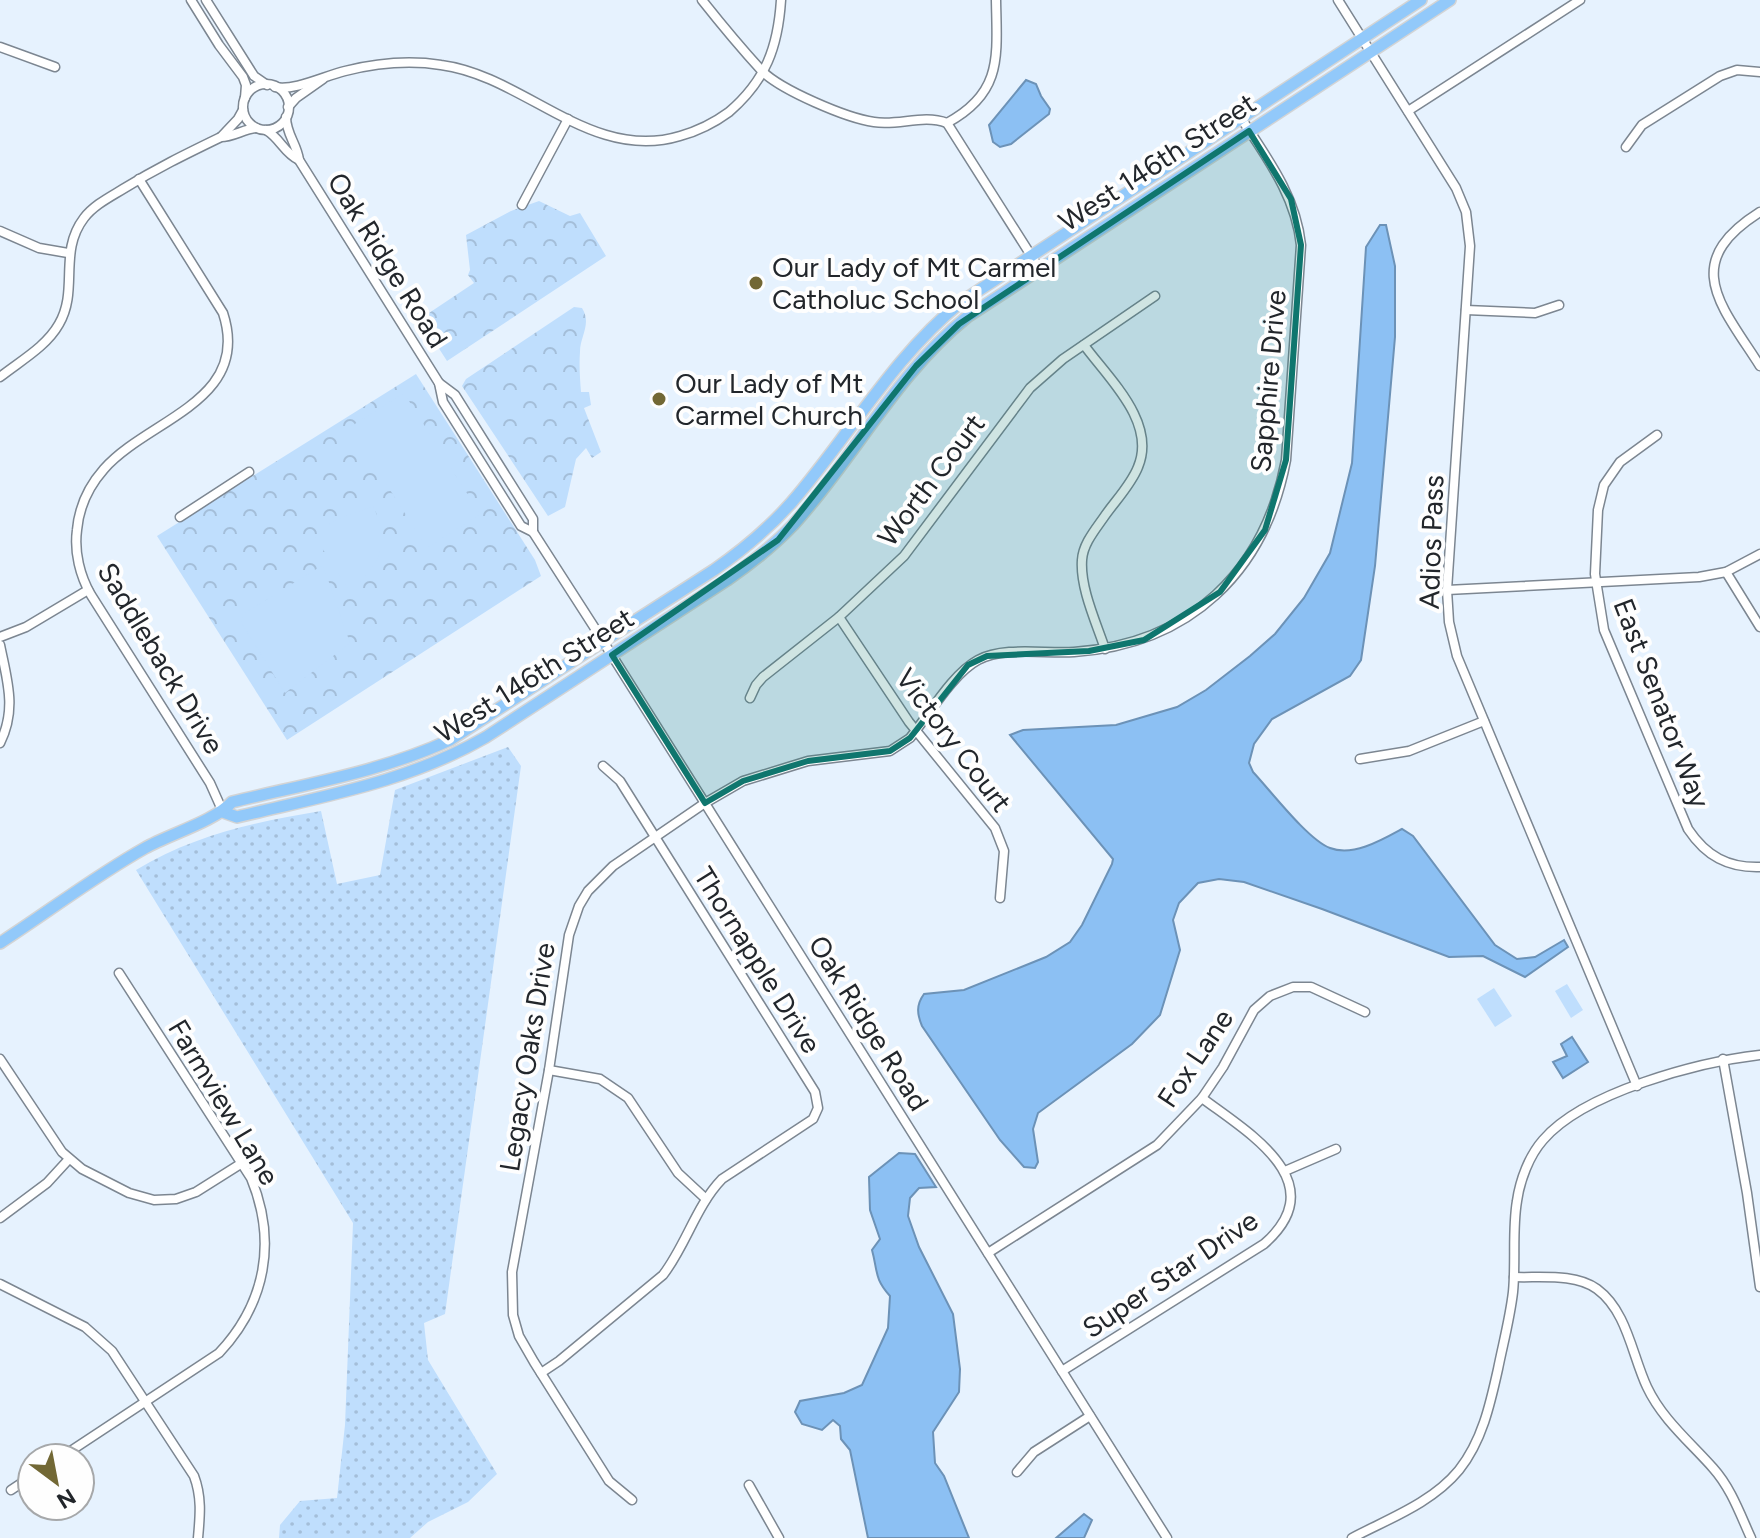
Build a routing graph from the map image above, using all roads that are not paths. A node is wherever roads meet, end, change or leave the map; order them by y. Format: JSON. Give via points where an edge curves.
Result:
{"nodes":[{"id":1,"x":191,"y":0,"type":"edge"},
{"id":2,"x":206,"y":0,"type":"edge"},
{"id":3,"x":702,"y":0,"type":"edge"},
{"id":4,"x":781,"y":0,"type":"edge"},
{"id":5,"x":996,"y":0,"type":"edge"},
{"id":6,"x":1338,"y":0,"type":"edge"},
{"id":7,"x":1421,"y":0,"type":"edge"},
{"id":8,"x":1450,"y":0,"type":"edge"},
{"id":9,"x":1580,"y":0,"type":"edge"},
{"id":10,"x":1361,"y":39,"type":"junction"},
{"id":11,"x":0,"y":47,"type":"edge"},
{"id":12,"x":1371,"y":52,"type":"junction"},
{"id":13,"x":55,"y":67,"type":"dead end"},
{"id":14,"x":763,"y":72,"type":"junction"},
{"id":15,"x":1760,"y":72,"type":"edge"},
{"id":16,"x":324,"y":78,"type":"junction"},
{"id":17,"x":272,"y":86,"type":"junction"},
{"id":18,"x":244,"y":104,"type":"junction"},
{"id":19,"x":288,"y":107,"type":"junction"},
{"id":20,"x":1408,"y":111,"type":"junction"},
{"id":21,"x":286,"y":117,"type":"junction"},
{"id":22,"x":1241,"y":118,"type":"junction"},
{"id":23,"x":568,"y":119,"type":"junction"},
{"id":24,"x":947,"y":123,"type":"junction"},
{"id":25,"x":261,"y":129,"type":"junction"},
{"id":26,"x":1249,"y":131,"type":"junction"},
{"id":27,"x":221,"y":137,"type":"junction"},
{"id":28,"x":1626,"y":147,"type":"dead end"},
{"id":29,"x":299,"y":160,"type":"junction"},
{"id":30,"x":139,"y":179,"type":"junction"},
{"id":31,"x":522,"y":205,"type":"dead end"},
{"id":32,"x":1760,"y":212,"type":"edge"},
{"id":33,"x":0,"y":231,"type":"edge"},
{"id":34,"x":68,"y":253,"type":"junction"},
{"id":35,"x":1030,"y":255,"type":"junction"},
{"id":36,"x":1039,"y":268,"type":"junction"},
{"id":37,"x":1155,"y":296,"type":"dead end"},
{"id":38,"x":1559,"y":305,"type":"dead end"},
{"id":39,"x":1466,"y":310,"type":"junction"},
{"id":40,"x":1084,"y":345,"type":"junction"},
{"id":41,"x":1760,"y":366,"type":"edge"},
{"id":42,"x":0,"y":377,"type":"edge"},
{"id":43,"x":439,"y":383,"type":"junction"},
{"id":44,"x":1657,"y":435,"type":"dead end"},
{"id":45,"x":249,"y":472,"type":"dead end"},
{"id":46,"x":180,"y":517,"type":"dead end"},
{"id":47,"x":533,"y":532,"type":"junction"},
{"id":48,"x":1760,"y":554,"type":"edge"},
{"id":49,"x":1726,"y":572,"type":"junction"},
{"id":50,"x":1596,"y":583,"type":"junction"},
{"id":51,"x":88,"y":590,"type":"junction"},
{"id":52,"x":1447,"y":590,"type":"junction"},
{"id":53,"x":839,"y":617,"type":"junction"},
{"id":54,"x":1760,"y":627,"type":"edge"},
{"id":55,"x":0,"y":637,"type":"edge"},
{"id":56,"x":604,"y":642,"type":"junction"},
{"id":57,"x":0,"y":645,"type":"edge"},
{"id":58,"x":1105,"y":649,"type":"junction"},
{"id":59,"x":612,"y":655,"type":"junction"},
{"id":60,"x":750,"y":698,"type":"dead end"},
{"id":61,"x":1484,"y":721,"type":"junction"},
{"id":62,"x":916,"y":731,"type":"junction"},
{"id":63,"x":0,"y":743,"type":"edge"},
{"id":64,"x":1360,"y":759,"type":"dead end"},
{"id":65,"x":603,"y":766,"type":"dead end"},
{"id":66,"x":705,"y":803,"type":"junction"},
{"id":67,"x":223,"y":812,"type":"junction"},
{"id":68,"x":655,"y":837,"type":"junction"},
{"id":69,"x":1760,"y":867,"type":"edge"},
{"id":70,"x":1000,"y":898,"type":"dead end"},
{"id":71,"x":0,"y":943,"type":"edge"},
{"id":72,"x":119,"y":973,"type":"dead end"},
{"id":73,"x":1365,"y":1012,"type":"dead end"},
{"id":74,"x":1760,"y":1055,"type":"edge"},
{"id":75,"x":0,"y":1059,"type":"edge"},
{"id":76,"x":1723,"y":1059,"type":"junction"},
{"id":77,"x":549,"y":1070,"type":"junction"},
{"id":78,"x":1637,"y":1086,"type":"junction"},
{"id":79,"x":1202,"y":1098,"type":"junction"},
{"id":80,"x":1336,"y":1149,"type":"dead end"},
{"id":81,"x":69,"y":1159,"type":"junction"},
{"id":82,"x":242,"y":1163,"type":"junction"},
{"id":83,"x":1285,"y":1171,"type":"junction"},
{"id":84,"x":706,"y":1199,"type":"junction"},
{"id":85,"x":0,"y":1218,"type":"edge"},
{"id":86,"x":988,"y":1253,"type":"junction"},
{"id":87,"x":1514,"y":1277,"type":"junction"},
{"id":88,"x":0,"y":1284,"type":"edge"},
{"id":89,"x":1760,"y":1287,"type":"edge"},
{"id":90,"x":1062,"y":1371,"type":"junction"},
{"id":91,"x":541,"y":1373,"type":"junction"},
{"id":92,"x":147,"y":1402,"type":"junction"},
{"id":93,"x":1090,"y":1416,"type":"junction"},
{"id":94,"x":85,"y":1442,"type":"edge"},
{"id":95,"x":1017,"y":1472,"type":"dead end"},
{"id":96,"x":749,"y":1485,"type":"dead end"},
{"id":97,"x":16,"y":1487,"type":"edge"},
{"id":98,"x":11,"y":1490,"type":"dead end"},
{"id":99,"x":632,"y":1500,"type":"dead end"},
{"id":100,"x":775,"y":1537,"type":"edge"},
{"id":101,"x":198,"y":1538,"type":"edge"},
{"id":102,"x":1167,"y":1538,"type":"edge"},
{"id":103,"x":1352,"y":1538,"type":"edge"},
{"id":104,"x":1751,"y":1538,"type":"edge"}],
"edges":[{"from":1,"to":18,"type":"street","via":[[243,77]]},
{"from":2,"to":17,"type":"street","via":[[254,76]]},
{"from":3,"to":14,"type":"street"},
{"from":4,"to":14,"type":"street","via":[[777,39]]},
{"from":5,"to":24,"type":"street","via":[[992,79],[972,109]]},
{"from":6,"to":10,"type":"street","name":"Adios Pass"},
{"from":7,"to":10,"type":"main road","name":"West 146th Street"},
{"from":8,"to":12,"type":"main road","name":"West 146th Street"},
{"from":9,"to":20,"type":"street"},
{"from":10,"to":12,"type":"street","name":"Adios Pass"},
{"from":10,"to":22,"type":"main road","name":"West 146th Street"},
{"from":11,"to":13,"type":"street"},
{"from":12,"to":20,"type":"street","name":"Adios Pass"},
{"from":12,"to":26,"type":"main road","name":"West 146th Street"},
{"from":14,"to":23,"type":"street","via":[[726,114],[675,138],[621,140]]},
{"from":14,"to":24,"type":"street","via":[[825,106],[866,121],[930,118]]},
{"from":15,"to":28,"type":"street","via":[[1737,70],[1720,76],[1642,125]]},
{"from":16,"to":17,"type":"street","via":[[287,88]]},
{"from":16,"to":19,"type":"street"},
{"from":16,"to":23,"type":"street","via":[[388,63],[443,65],[488,77]]},
{"from":17,"to":18,"type":"street","via":[[254,88]]},
{"from":17,"to":19,"type":"street","via":[[285,95]]},
{"from":18,"to":25,"type":"street","via":[[247,120]]},
{"from":18,"to":27,"type":"street"},
{"from":19,"to":21,"type":"street"},
{"from":20,"to":39,"type":"street","name":"Adios Pass","via":[[1466,212]]},
{"from":21,"to":25,"type":"street","via":[[277,127]]},
{"from":21,"to":29,"type":"street","name":"Oak Ridge Road"},
{"from":22,"to":26,"type":"street","name":"Sapphire Drive"},
{"from":22,"to":35,"type":"main road","name":"West 146th Street"},
{"from":23,"to":31,"type":"street"},
{"from":24,"to":35,"type":"street"},
{"from":25,"to":27,"type":"street"},
{"from":25,"to":29,"type":"street","name":"Oak Ridge Road","via":[[276,136]]},
{"from":26,"to":36,"type":"main road","name":"West 146th Street"},
{"from":26,"to":58,"type":"street","name":"Sapphire Drive","via":[[1291,199],[1300,237],[1281,485],[1259,540],[1220,592],[1166,630]]},
{"from":27,"to":30,"type":"street"},
{"from":29,"to":43,"type":"street","name":"Oak Ridge Road"},
{"from":30,"to":34,"type":"street","via":[[85,216]]},
{"from":30,"to":51,"type":"street","name":"Saddleback Drive","via":[[223,313],[227,353],[206,393],[123,452],[95,480],[81,508],[76,535]]},
{"from":32,"to":41,"type":"street","via":[[1727,236],[1713,273],[1721,305]]},
{"from":33,"to":34,"type":"street","via":[[39,248]]},
{"from":34,"to":42,"type":"street","via":[[67,303],[58,326]]},
{"from":35,"to":36,"type":"street"},
{"from":35,"to":56,"type":"main road","name":"West 146th Street","via":[[961,302],[914,345],[765,530]]},
{"from":36,"to":59,"type":"main road","name":"West 146th Street","via":[[967,317],[926,356],[778,540]]},
{"from":37,"to":40,"type":"street","name":"Worth Court"},
{"from":38,"to":39,"type":"street","via":[[1535,313]]},
{"from":39,"to":52,"type":"street","name":"Adios Pass"},
{"from":40,"to":53,"type":"street","name":"Worth Court","via":[[1030,388],[904,556]]},
{"from":40,"to":58,"type":"street","via":[[1132,410],[1144,443],[1138,468],[1083,552],[1083,576]]},
{"from":43,"to":47,"type":"street","name":"Oak Ridge Road","via":[[443,402],[521,526]]},
{"from":43,"to":47,"type":"street","name":"Oak Ridge Road","via":[[455,395],[525,505]]},
{"from":44,"to":50,"type":"street","name":"East Senator Way","via":[[1620,462],[1604,485]]},
{"from":45,"to":46,"type":"street"},
{"from":47,"to":56,"type":"street","name":"Oak Ridge Road"},
{"from":48,"to":49,"type":"street"},
{"from":49,"to":50,"type":"street"},
{"from":49,"to":54,"type":"street"},
{"from":50,"to":52,"type":"street"},
{"from":50,"to":69,"type":"street","name":"East Senator Way","via":[[1604,630],[1688,829],[1716,858],[1738,867]]},
{"from":51,"to":55,"type":"street"},
{"from":51,"to":67,"type":"street","name":"Saddleback Drive"},
{"from":52,"to":61,"type":"street","name":"Adios Pass","via":[[1457,656]]},
{"from":53,"to":60,"type":"street","name":"Worth Court","via":[[763,677]]},
{"from":53,"to":62,"type":"street","name":"Victory Court"},
{"from":56,"to":59,"type":"street","name":"Oak Ridge Road"},
{"from":56,"to":67,"type":"main road","name":"West 146th Street","via":[[435,746],[373,768],[232,802]]},
{"from":57,"to":63,"type":"street","via":[[11,698]]},
{"from":58,"to":62,"type":"street","name":"Sapphire Drive","via":[[980,658],[963,670]]},
{"from":59,"to":66,"type":"street","name":"Oak Ridge Road"},
{"from":59,"to":67,"type":"main road","name":"West 146th Street","via":[[486,737],[429,766],[237,817]]},
{"from":61,"to":64,"type":"street","via":[[1409,751]]},
{"from":61,"to":78,"type":"street","name":"Adios Pass"},
{"from":62,"to":66,"type":"street","name":"Sapphire Drive","via":[[890,751],[808,761],[743,781]]},
{"from":62,"to":70,"type":"street","name":"Victory Court","via":[[995,828],[1004,851]]},
{"from":65,"to":68,"type":"street","name":"Thornapple Drive","via":[[620,781]]},
{"from":66,"to":68,"type":"street","name":"Legacy Oaks Drive"},
{"from":66,"to":86,"type":"street","name":"Oak Ridge Road"},
{"from":67,"to":71,"type":"main road","via":[[142,850]]},
{"from":68,"to":77,"type":"street","name":"Legacy Oaks Drive","via":[[600,877],[579,906],[569,935]]},
{"from":68,"to":84,"type":"street","name":"Thornapple Drive","via":[[815,1092],[818,1108],[813,1119],[732,1171]]},
{"from":72,"to":82,"type":"street","name":"Farmview Lane"},
{"from":73,"to":79,"type":"street","name":"Fox Lane","via":[[1311,987],[1277,992],[1254,1010]]},
{"from":74,"to":76,"type":"street"},
{"from":75,"to":81,"type":"street"},
{"from":76,"to":78,"type":"street"},
{"from":76,"to":89,"type":"street"},
{"from":77,"to":84,"type":"street","via":[[600,1079],[619,1090],[637,1108],[678,1173]]},
{"from":77,"to":91,"type":"street","name":"Legacy Oaks Drive","via":[[511,1291],[519,1336]]},
{"from":78,"to":87,"type":"street","via":[[1578,1112],[1541,1142],[1516,1202]]},
{"from":79,"to":83,"type":"street","via":[[1269,1149]]},
{"from":79,"to":86,"type":"street","name":"Fox Lane","via":[[1143,1156]]},
{"from":80,"to":83,"type":"street"},
{"from":81,"to":82,"type":"street","via":[[129,1193],[154,1200],[188,1196]]},
{"from":81,"to":85,"type":"street"},
{"from":82,"to":92,"type":"street","name":"Farmview Lane","via":[[259,1196],[266,1232],[263,1277],[255,1301],[219,1353]]},
{"from":83,"to":90,"type":"street","name":"Super Star Drive","via":[[1289,1206],[1271,1237]]},
{"from":84,"to":91,"type":"street","via":[[663,1275]]},
{"from":86,"to":90,"type":"street","name":"Oak Ridge Road"},
{"from":87,"to":103,"type":"street","via":[[1490,1403],[1468,1458],[1436,1492]]},
{"from":87,"to":104,"type":"street","via":[[1576,1280],[1606,1296],[1619,1314],[1655,1400],[1723,1481]]},
{"from":88,"to":92,"type":"street","via":[[85,1327],[112,1351]]},
{"from":90,"to":93,"type":"street","name":"Oak Ridge Road"},
{"from":91,"to":99,"type":"street","name":"Legacy Oaks Drive","via":[[609,1481]]},
{"from":92,"to":94,"type":"street","name":"Farmview Lane"},
{"from":92,"to":101,"type":"street","via":[[198,1486]]},
{"from":93,"to":95,"type":"street","via":[[1034,1452]]},
{"from":93,"to":102,"type":"street","name":"Oak Ridge Road"},
{"from":96,"to":100,"type":"street"},
{"from":97,"to":98,"type":"street"}]}
